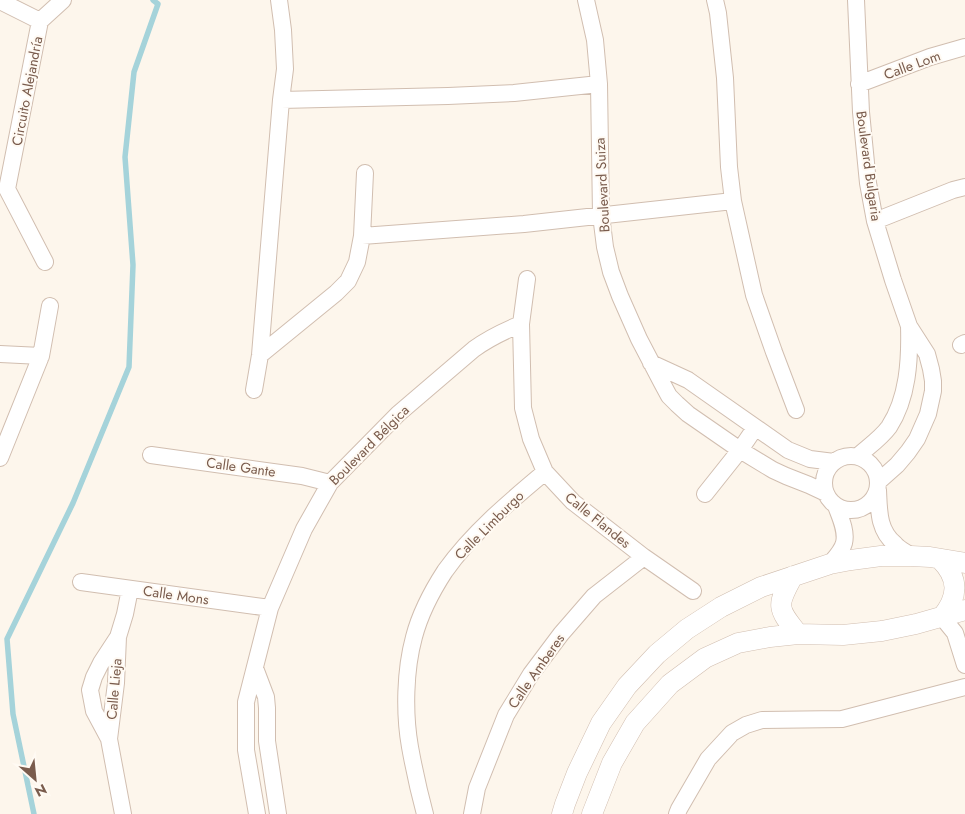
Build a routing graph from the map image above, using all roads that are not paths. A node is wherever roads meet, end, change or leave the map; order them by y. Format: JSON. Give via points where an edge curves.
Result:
{"nodes":[{"id":1,"x":63,"y":0,"type":"edge"},
{"id":2,"x":279,"y":0,"type":"edge"},
{"id":3,"x":586,"y":0,"type":"edge"},
{"id":4,"x":715,"y":0,"type":"edge"},
{"id":5,"x":856,"y":0,"type":"edge"},
{"id":6,"x":0,"y":2,"type":"edge"},
{"id":7,"x":40,"y":21,"type":"junction"},
{"id":8,"x":965,"y":47,"type":"edge"},
{"id":9,"x":599,"y":84,"type":"junction"},
{"id":10,"x":859,"y":84,"type":"junction"},
{"id":11,"x":281,"y":100,"type":"junction"},
{"id":12,"x":364,"y":172,"type":"dead end"},
{"id":13,"x":965,"y":187,"type":"edge"},
{"id":14,"x":4,"y":189,"type":"edge"},
{"id":15,"x":733,"y":201,"type":"junction"},
{"id":16,"x":601,"y":216,"type":"junction"},
{"id":17,"x":875,"y":221,"type":"junction"},
{"id":18,"x":362,"y":236,"type":"junction"},
{"id":19,"x":45,"y":262,"type":"dead end"},
{"id":20,"x":527,"y":279,"type":"dead end"},
{"id":21,"x":50,"y":306,"type":"dead end"},
{"id":22,"x":521,"y":324,"type":"junction"},
{"id":23,"x":909,"y":326,"type":"junction"},
{"id":24,"x":0,"y":354,"type":"edge"},
{"id":25,"x":41,"y":356,"type":"junction"},
{"id":26,"x":260,"y":356,"type":"junction"},
{"id":27,"x":651,"y":363,"type":"junction"},
{"id":28,"x":254,"y":390,"type":"dead end"},
{"id":29,"x":796,"y":410,"type":"dead end"},
{"id":30,"x":755,"y":428,"type":"junction"},
{"id":31,"x":1,"y":450,"type":"edge"},
{"id":32,"x":740,"y":450,"type":"junction"},
{"id":33,"x":151,"y":455,"type":"dead end"},
{"id":34,"x":858,"y":456,"type":"junction"},
{"id":35,"x":834,"y":462,"type":"junction"},
{"id":36,"x":545,"y":472,"type":"junction"},
{"id":37,"x":330,"y":483,"type":"junction"},
{"id":38,"x":879,"y":485,"type":"junction"},
{"id":39,"x":826,"y":493,"type":"junction"},
{"id":40,"x":705,"y":494,"type":"dead end"},
{"id":41,"x":836,"y":506,"type":"junction"},
{"id":42,"x":911,"y":556,"type":"junction"},
{"id":43,"x":644,"y":557,"type":"junction"},
{"id":44,"x":940,"y":559,"type":"junction"},
{"id":45,"x":965,"y":563,"type":"edge"},
{"id":46,"x":830,"y":564,"type":"junction"},
{"id":47,"x":793,"y":576,"type":"junction"},
{"id":48,"x":82,"y":582,"type":"dead end"},
{"id":49,"x":130,"y":589,"type":"junction"},
{"id":50,"x":693,"y":591,"type":"dead end"},
{"id":51,"x":270,"y":608,"type":"junction"},
{"id":52,"x":965,"y":610,"type":"edge"},
{"id":53,"x":942,"y":617,"type":"junction"},
{"id":54,"x":960,"y":633,"type":"edge"},
{"id":55,"x":798,"y":634,"type":"junction"},
{"id":56,"x":118,"y":638,"type":"junction"},
{"id":57,"x":965,"y":665,"type":"edge"},
{"id":58,"x":255,"y":668,"type":"junction"},
{"id":59,"x":965,"y":687,"type":"edge"},
{"id":60,"x":109,"y":740,"type":"junction"},
{"id":61,"x":272,"y":774,"type":"junction"},
{"id":62,"x":251,"y":779,"type":"junction"},
{"id":63,"x":123,"y":814,"type":"edge"},
{"id":64,"x":257,"y":814,"type":"edge"},
{"id":65,"x":278,"y":814,"type":"edge"},
{"id":66,"x":425,"y":814,"type":"edge"},
{"id":67,"x":472,"y":814,"type":"edge"},
{"id":68,"x":562,"y":814,"type":"edge"},
{"id":69,"x":592,"y":814,"type":"edge"},
{"id":70,"x":677,"y":814,"type":"edge"}],
"edges":[{"from":1,"to":7,"type":"street","name":"Circuito Alejandría"},
{"from":2,"to":11,"type":"street","via":[[285,69]]},
{"from":3,"to":9,"type":"street","name":"Boulevard Suiza","via":[[596,40]]},
{"from":4,"to":15,"type":"street","via":[[725,78]]},
{"from":5,"to":10,"type":"street","name":"Boulevard Bulgaria"},
{"from":6,"to":7,"type":"street","name":"Circuito Alejandría"},
{"from":7,"to":14,"type":"street","name":"Circuito Alejandría"},
{"from":8,"to":10,"type":"street","name":"Calle Lom"},
{"from":9,"to":11,"type":"street","via":[[514,93]]},
{"from":9,"to":16,"type":"street","name":"Boulevard Suiza"},
{"from":10,"to":17,"type":"street","name":"Boulevard Bulgaria","via":[[868,183]]},
{"from":11,"to":26,"type":"street"},
{"from":12,"to":18,"type":"street"},
{"from":13,"to":17,"type":"street"},
{"from":14,"to":19,"type":"street","name":"Circuito Alejandría"},
{"from":15,"to":16,"type":"street"},
{"from":15,"to":29,"type":"street","via":[[754,295]]},
{"from":16,"to":18,"type":"street"},
{"from":16,"to":27,"type":"street","name":"Boulevard Suiza","via":[[611,272]]},
{"from":17,"to":23,"type":"street","name":"Boulevard Bulgaria"},
{"from":18,"to":26,"type":"street","via":[[357,262],[348,281]]},
{"from":20,"to":22,"type":"street","name":"Calle Flandes"},
{"from":21,"to":25,"type":"street"},
{"from":22,"to":36,"type":"street","name":"Calle Flandes","via":[[524,408],[530,439]]},
{"from":22,"to":37,"type":"street","name":"Boulevard Bélgica","via":[[474,348],[398,414]]},
{"from":23,"to":34,"type":"street","name":"Boulevard Bulgaria","via":[[908,366],[901,402],[888,428]]},
{"from":23,"to":38,"type":"street","name":"Boulevard Bulgaria","via":[[927,354],[932,370],[931,402],[917,439]]},
{"from":24,"to":25,"type":"street"},
{"from":25,"to":31,"type":"street"},
{"from":26,"to":28,"type":"street"},
{"from":27,"to":30,"type":"street","via":[[688,380]]},
{"from":27,"to":32,"type":"street","name":"Boulevard Suiza","via":[[677,404]]},
{"from":30,"to":32,"type":"street"},
{"from":30,"to":35,"type":"street","via":[[799,455]]},
{"from":32,"to":39,"type":"street","name":"Boulevard Suiza","via":[[786,476]]},
{"from":32,"to":40,"type":"street"},
{"from":33,"to":37,"type":"street","name":"Calle Gante","via":[[302,476]]},
{"from":34,"to":35,"type":"street","via":[[841,457]]},
{"from":34,"to":38,"type":"street","via":[[873,465]]},
{"from":35,"to":39,"type":"street","via":[[824,476]]},
{"from":36,"to":43,"type":"street","name":"Calle Flandes","via":[[573,502]]},
{"from":36,"to":66,"type":"street","name":"Calle Limburgo","via":[[471,539],[445,571],[426,603],[414,636],[407,706],[410,746]]},
{"from":37,"to":51,"type":"street","name":"Boulevard Bélgica","via":[[304,528]]},
{"from":38,"to":41,"type":"street","via":[[875,498],[862,509],[844,510]]},
{"from":38,"to":42,"type":"street","via":[[882,526],[887,536]]},
{"from":39,"to":41,"type":"street"},
{"from":41,"to":46,"type":"street","via":[[843,527],[844,544]]},
{"from":42,"to":44,"type":"street"},
{"from":42,"to":46,"type":"street","via":[[881,556]]},
{"from":43,"to":50,"type":"street","name":"Calle Flandes"},
{"from":43,"to":67,"type":"street","name":"Calle Amberes","via":[[594,596],[531,674],[506,715],[477,788]]},
{"from":44,"to":45,"type":"street"},
{"from":44,"to":53,"type":"street","via":[[953,576],[955,587],[952,603]]},
{"from":46,"to":47,"type":"street"},
{"from":47,"to":55,"type":"street","via":[[781,602],[784,616]]},
{"from":47,"to":68,"type":"street","via":[[761,587],[721,608],[687,629],[657,654],[627,686],[601,723]]},
{"from":48,"to":49,"type":"street","name":"Calle Mons"},
{"from":49,"to":51,"type":"street","name":"Calle Mons"},
{"from":49,"to":56,"type":"street","name":"Calle Lieja"},
{"from":51,"to":58,"type":"street","name":"Boulevard Bélgica"},
{"from":52,"to":53,"type":"street"},
{"from":53,"to":54,"type":"street"},
{"from":53,"to":55,"type":"street","via":[[882,631],[843,635]]},
{"from":54,"to":57,"type":"street"},
{"from":55,"to":69,"type":"street","via":[[738,644],[705,658],[670,684],[635,723],[612,763]]},
{"from":56,"to":60,"type":"street","name":"Calle Lieja"},
{"from":56,"to":60,"type":"street","name":"Calle Lieja","via":[[100,663],[90,690],[94,711]]},
{"from":58,"to":61,"type":"street","via":[[266,697]]},
{"from":58,"to":62,"type":"street","name":"Boulevard Bélgica","via":[[246,702],[246,750]]},
{"from":59,"to":70,"type":"street","via":[[842,719],[762,720],[746,725],[732,733],[708,759]]},
{"from":60,"to":63,"type":"street","name":"Calle Lieja"},
{"from":61,"to":62,"type":"street"},
{"from":61,"to":65,"type":"street"},
{"from":62,"to":64,"type":"street","name":"Boulevard Bélgica"}]}
